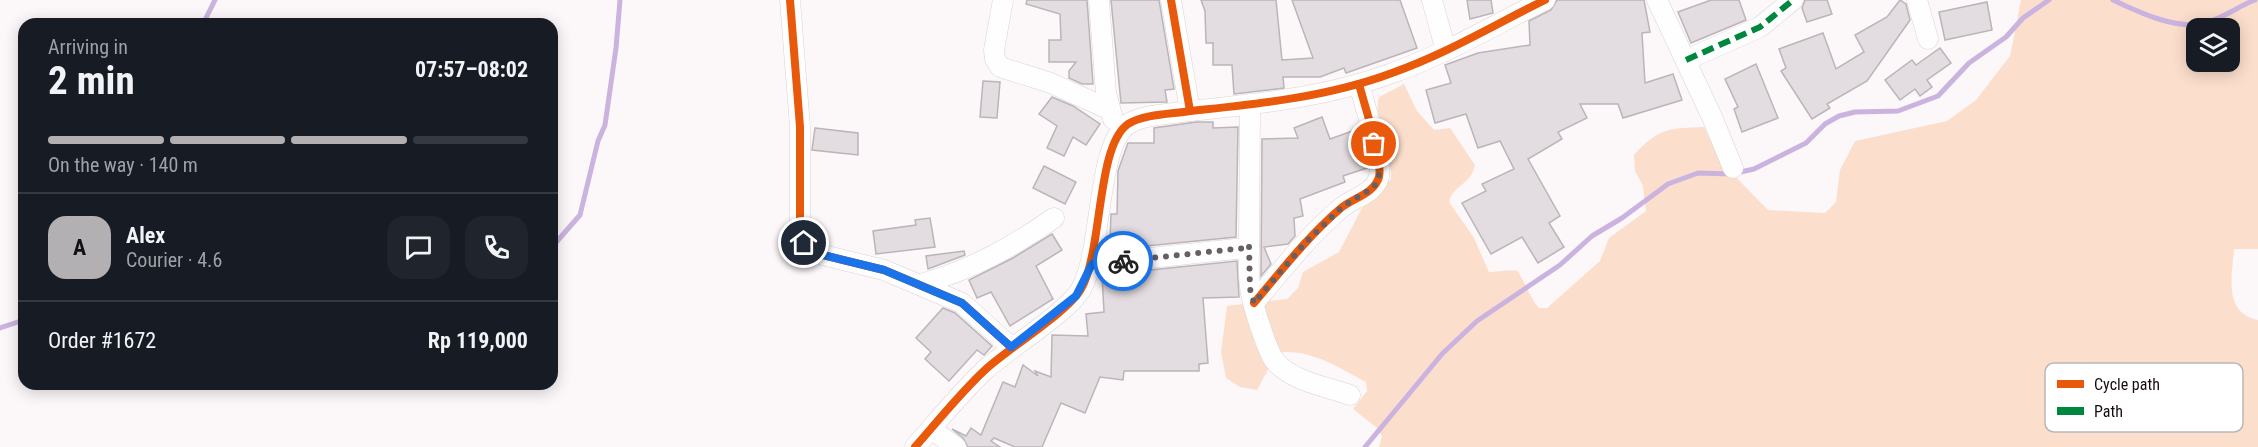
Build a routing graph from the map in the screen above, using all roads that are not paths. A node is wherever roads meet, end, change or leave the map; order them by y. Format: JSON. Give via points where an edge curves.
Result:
{"nodes":[{"id":1,"x":790,"y":0,"type":"edge"},
{"id":2,"x":1002,"y":0,"type":"edge"},
{"id":3,"x":1099,"y":0,"type":"edge"},
{"id":4,"x":1171,"y":0,"type":"edge"},
{"id":5,"x":1432,"y":0,"type":"edge"},
{"id":6,"x":1545,"y":0,"type":"edge"},
{"id":7,"x":1657,"y":0,"type":"edge"},
{"id":8,"x":1793,"y":0,"type":"edge"},
{"id":9,"x":1917,"y":0,"type":"edge"},
{"id":10,"x":1928,"y":39,"type":"dead end"},
{"id":11,"x":1446,"y":51,"type":"junction"},
{"id":12,"x":1686,"y":60,"type":"junction"},
{"id":13,"x":1359,"y":84,"type":"junction"},
{"id":14,"x":1250,"y":105,"type":"junction"},
{"id":15,"x":1108,"y":109,"type":"junction"},
{"id":16,"x":1190,"y":111,"type":"junction"},
{"id":17,"x":1121,"y":132,"type":"junction"},
{"id":18,"x":1733,"y":168,"type":"dead end"},
{"id":19,"x":1054,"y":218,"type":"dead end"},
{"id":20,"x":1249,"y":245,"type":"junction"},
{"id":21,"x":1092,"y":264,"type":"junction"},
{"id":22,"x":921,"y":284,"type":"junction"},
{"id":23,"x":1254,"y":303,"type":"junction"},
{"id":24,"x":1011,"y":347,"type":"junction"},
{"id":25,"x":1350,"y":395,"type":"dead end"},
{"id":26,"x":931,"y":429,"type":"junction"},
{"id":27,"x":915,"y":447,"type":"edge"},
{"id":28,"x":956,"y":447,"type":"edge"}],
"edges":[{"from":1,"to":22,"type":"street","via":[[800,127],[800,233],[804,243],[823,255]]},
{"from":2,"to":15,"type":"street","via":[[994,50],[1000,67],[1051,83]]},
{"from":3,"to":15,"type":"street"},
{"from":4,"to":16,"type":"street"},
{"from":5,"to":11,"type":"street"},
{"from":6,"to":11,"type":"street"},
{"from":7,"to":12,"type":"street"},
{"from":8,"to":12,"type":"street","via":[[1760,27]]},
{"from":9,"to":10,"type":"street"},
{"from":11,"to":13,"type":"street"},
{"from":12,"to":18,"type":"street"},
{"from":13,"to":14,"type":"street"},
{"from":13,"to":23,"type":"street","via":[[1379,164],[1378,180],[1369,191],[1342,207],[1305,243]]},
{"from":14,"to":16,"type":"street"},
{"from":14,"to":20,"type":"street"},
{"from":15,"to":17,"type":"street"},
{"from":16,"to":17,"type":"street","via":[[1141,119]]},
{"from":17,"to":21,"type":"street","via":[[1110,155]]},
{"from":19,"to":22,"type":"street","via":[[1029,237],[989,258]]},
{"from":20,"to":21,"type":"street"},
{"from":20,"to":23,"type":"street"},
{"from":21,"to":24,"type":"street","via":[[1076,296]]},
{"from":22,"to":24,"type":"street","via":[[962,303]]},
{"from":23,"to":25,"type":"street","via":[[1276,362],[1303,378]]},
{"from":24,"to":26,"type":"street"},
{"from":26,"to":27,"type":"street"},
{"from":26,"to":28,"type":"street"}]}
